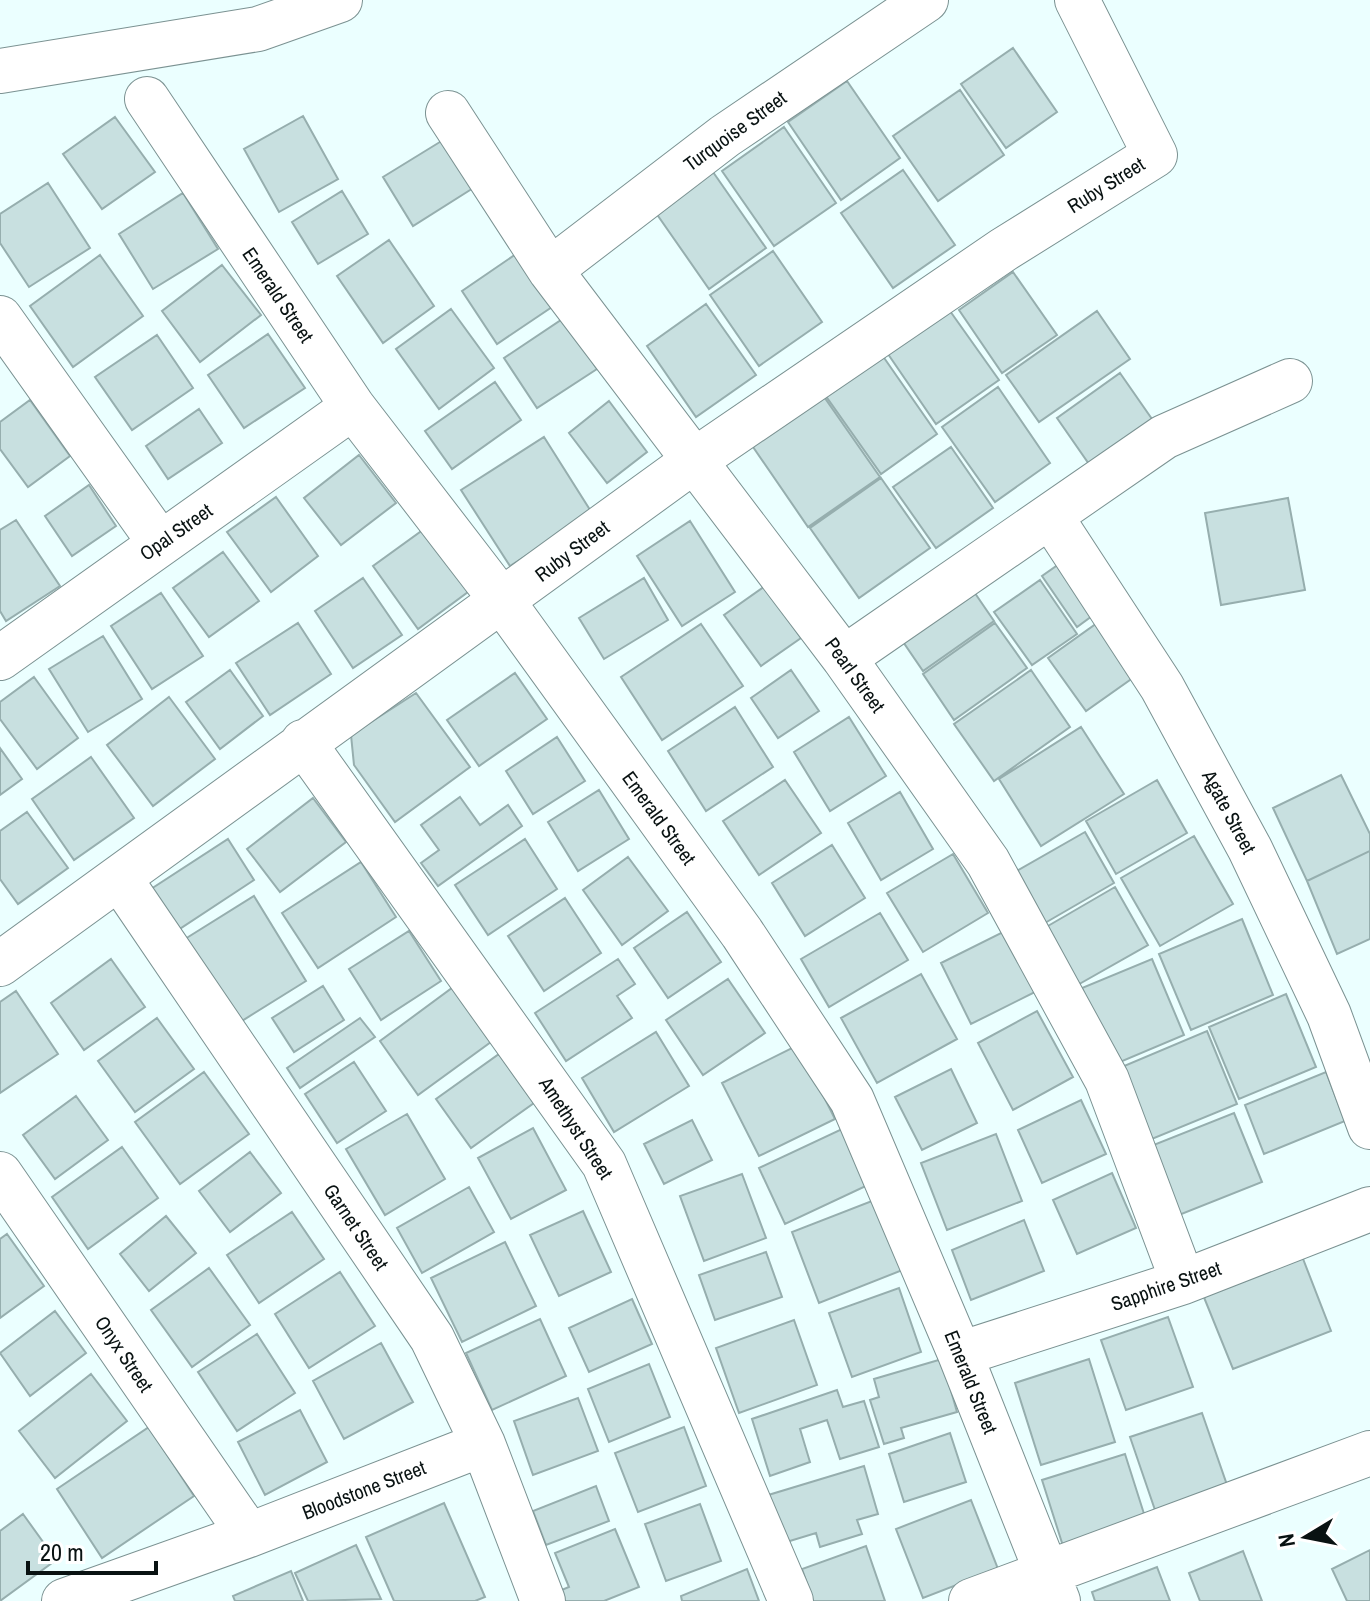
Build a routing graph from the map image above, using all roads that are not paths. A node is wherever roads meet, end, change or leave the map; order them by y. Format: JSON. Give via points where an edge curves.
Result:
{"nodes":[{"id":1,"x":340,"y":0,"type":"edge"},
{"id":2,"x":926,"y":0,"type":"edge"},
{"id":3,"x":1077,"y":0,"type":"edge"},
{"id":4,"x":0,"y":71,"type":"edge"},
{"id":5,"x":147,"y":99,"type":"dead end"},
{"id":6,"x":448,"y":113,"type":"dead end"},
{"id":7,"x":550,"y":270,"type":"junction"},
{"id":8,"x":6,"y":341,"type":"edge"},
{"id":9,"x":1290,"y":381,"type":"dead end"},
{"id":10,"x":353,"y":407,"type":"junction"},
{"id":11,"x":695,"y":460,"type":"junction"},
{"id":12,"x":1051,"y":517,"type":"junction"},
{"id":13,"x":160,"y":543,"type":"junction"},
{"id":14,"x":503,"y":602,"type":"junction"},
{"id":15,"x":0,"y":658,"type":"edge"},
{"id":16,"x":844,"y":658,"type":"junction"},
{"id":17,"x":303,"y":742,"type":"junction"},
{"id":18,"x":120,"y":879,"type":"junction"},
{"id":19,"x":0,"y":964,"type":"edge"},
{"id":20,"x":1370,"y":1127,"type":"edge"},
{"id":21,"x":0,"y":1174,"type":"edge"},
{"id":22,"x":1370,"y":1209,"type":"edge"},
{"id":23,"x":1183,"y":1282,"type":"junction"},
{"id":24,"x":960,"y":1354,"type":"junction"},
{"id":25,"x":483,"y":1444,"type":"junction"},
{"id":26,"x":1370,"y":1453,"type":"edge"},
{"id":27,"x":249,"y":1535,"type":"junction"},
{"id":28,"x":1054,"y":1587,"type":"edge"},
{"id":29,"x":64,"y":1601,"type":"edge"},
{"id":30,"x":543,"y":1601,"type":"edge"},
{"id":31,"x":791,"y":1601,"type":"edge"},
{"id":32,"x":971,"y":1601,"type":"edge"}],
"edges":[{"from":1,"to":4,"type":"street","via":[[258,29]]},
{"from":2,"to":7,"type":"street","name":"Turquoise Street","via":[[725,136]]},
{"from":3,"to":11,"type":"street","name":"Ruby Street","via":[[1155,155],[1003,250]]},
{"from":5,"to":10,"type":"street","name":"Emerald Street"},
{"from":6,"to":7,"type":"street","name":"Pearl Street"},
{"from":7,"to":11,"type":"street","name":"Pearl Street"},
{"from":8,"to":13,"type":"street"},
{"from":9,"to":12,"type":"street","via":[[1164,437]]},
{"from":10,"to":13,"type":"street","name":"Opal Street"},
{"from":10,"to":14,"type":"street","name":"Emerald Street"},
{"from":11,"to":14,"type":"street","name":"Ruby Street"},
{"from":11,"to":16,"type":"street","name":"Pearl Street"},
{"from":12,"to":16,"type":"street"},
{"from":12,"to":20,"type":"street","name":"Agate Street","via":[[1162,687],[1250,849],[1329,1015]]},
{"from":13,"to":15,"type":"street","name":"Opal Street"},
{"from":14,"to":17,"type":"street","name":"Ruby Street"},
{"from":14,"to":24,"type":"street","name":"Emerald Street","via":[[742,933],[852,1100]]},
{"from":16,"to":23,"type":"street","name":"Pearl Street","via":[[988,862],[1107,1080]]},
{"from":17,"to":18,"type":"street","name":"Ruby Street"},
{"from":17,"to":31,"type":"street","name":"Amethyst Street","via":[[604,1164]]},
{"from":18,"to":19,"type":"street","name":"Ruby Street"},
{"from":18,"to":25,"type":"street","name":"Garnet Street","via":[[432,1338]]},
{"from":21,"to":27,"type":"street","name":"Onyx Street"},
{"from":22,"to":23,"type":"street","name":"Sapphire Street"},
{"from":23,"to":24,"type":"street","name":"Sapphire Street"},
{"from":24,"to":28,"type":"street","name":"Emerald Street"},
{"from":25,"to":27,"type":"street","name":"Bloodstone Street"},
{"from":25,"to":30,"type":"street","name":"Garnet Street"},
{"from":26,"to":28,"type":"street"},
{"from":27,"to":29,"type":"street","name":"Bloodstone Street"},
{"from":28,"to":32,"type":"street"}]}
